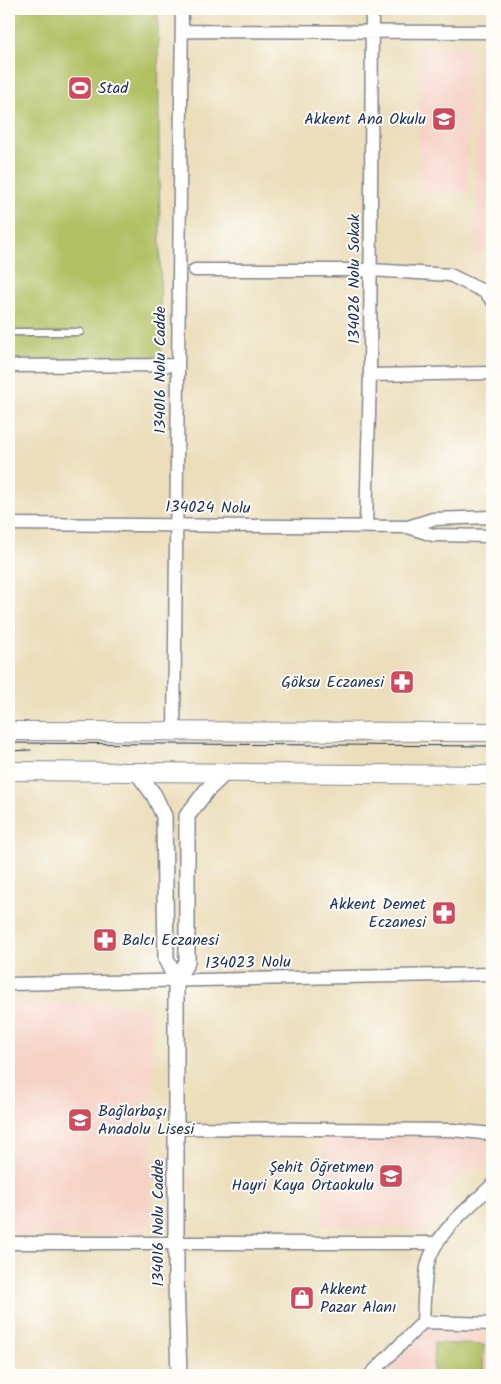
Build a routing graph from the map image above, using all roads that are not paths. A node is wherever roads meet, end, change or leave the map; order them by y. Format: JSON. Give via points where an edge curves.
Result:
{"nodes":[{"id":1,"x":182,"y":9,"type":"edge"},
{"id":2,"x":372,"y":9,"type":"edge"},
{"id":3,"x":182,"y":31,"type":"junction"},
{"id":4,"x":372,"y":32,"type":"junction"},
{"id":5,"x":492,"y":32,"type":"edge"},
{"id":6,"x":195,"y":270,"type":"dead end"},
{"id":7,"x":370,"y":270,"type":"junction"},
{"id":8,"x":490,"y":292,"type":"edge"},
{"id":9,"x":9,"y":332,"type":"edge"},
{"id":10,"x":80,"y":332,"type":"dead end"},
{"id":11,"x":178,"y":365,"type":"junction"},
{"id":12,"x":9,"y":366,"type":"edge"},
{"id":13,"x":492,"y":373,"type":"edge"},
{"id":14,"x":370,"y":376,"type":"junction"},
{"id":15,"x":492,"y":517,"type":"edge"},
{"id":16,"x":9,"y":524,"type":"edge"},
{"id":17,"x":177,"y":524,"type":"junction"},
{"id":18,"x":366,"y":526,"type":"junction"},
{"id":19,"x":408,"y":527,"type":"junction"},
{"id":20,"x":492,"y":536,"type":"edge"},
{"id":21,"x":488,"y":729,"type":"edge"},
{"id":22,"x":9,"y":730,"type":"edge"},
{"id":23,"x":174,"y":732,"type":"junction"},
{"id":24,"x":9,"y":771,"type":"edge"},
{"id":25,"x":137,"y":772,"type":"junction"},
{"id":26,"x":225,"y":773,"type":"junction"},
{"id":27,"x":470,"y":775,"type":"junction"},
{"id":28,"x":492,"y":775,"type":"edge"},
{"id":29,"x":492,"y":784,"type":"edge"},
{"id":30,"x":491,"y":976,"type":"edge"},
{"id":31,"x":176,"y":980,"type":"junction"},
{"id":32,"x":9,"y":984,"type":"edge"},
{"id":33,"x":175,"y":1128,"type":"junction"},
{"id":34,"x":492,"y":1134,"type":"edge"},
{"id":35,"x":492,"y":1185,"type":"edge"},
{"id":36,"x":9,"y":1242,"type":"edge"},
{"id":37,"x":437,"y":1243,"type":"junction"},
{"id":38,"x":176,"y":1244,"type":"junction"},
{"id":39,"x":423,"y":1322,"type":"junction"},
{"id":40,"x":492,"y":1324,"type":"edge"},
{"id":41,"x":179,"y":1375,"type":"edge"},
{"id":42,"x":370,"y":1375,"type":"edge"}],
"edges":[{"from":1,"to":3,"type":"street","name":"134016 Nolu Cadde"},
{"from":2,"to":4,"type":"street","name":"134026 Nolu Sokak"},
{"from":3,"to":4,"type":"street"},
{"from":3,"to":11,"type":"street","name":"134016 Nolu Cadde"},
{"from":4,"to":5,"type":"street"},
{"from":4,"to":7,"type":"street","name":"134026 Nolu Sokak"},
{"from":6,"to":7,"type":"street"},
{"from":7,"to":8,"type":"street","via":[[450,274]]},
{"from":7,"to":14,"type":"street","name":"134026 Nolu Sokak"},
{"from":9,"to":10,"type":"lane"},
{"from":11,"to":12,"type":"street"},
{"from":11,"to":17,"type":"street","name":"134016 Nolu Cadde"},
{"from":13,"to":14,"type":"street"},
{"from":14,"to":18,"type":"street","name":"134026 Nolu Sokak"},
{"from":15,"to":19,"type":"street","name":"134024 Nolu","via":[[433,519]]},
{"from":16,"to":17,"type":"street","name":"134024 Nolu"},
{"from":17,"to":18,"type":"street","name":"134024 Nolu"},
{"from":17,"to":23,"type":"street","name":"134016 Nolu Cadde"},
{"from":18,"to":19,"type":"street","name":"134024 Nolu"},
{"from":19,"to":20,"type":"street","name":"134024 Nolu","via":[[433,535]]},
{"from":21,"to":23,"type":"main road"},
{"from":22,"to":23,"type":"main road"},
{"from":24,"to":25,"type":"main road"},
{"from":25,"to":26,"type":"main road"},
{"from":25,"to":31,"type":"street","via":[[164,816],[166,959]]},
{"from":26,"to":27,"type":"main road"},
{"from":26,"to":31,"type":"street","via":[[206,790],[187,816],[187,962]]},
{"from":27,"to":28,"type":"main road"},
{"from":27,"to":29,"type":"main road"},
{"from":30,"to":31,"type":"street","name":"134023 Nolu"},
{"from":31,"to":32,"type":"street","name":"134023 Nolu"},
{"from":31,"to":33,"type":"street","name":"134016 Nolu Cadde"},
{"from":33,"to":34,"type":"street","via":[[453,1130]]},
{"from":33,"to":38,"type":"street","name":"134016 Nolu Cadde"},
{"from":35,"to":37,"type":"street"},
{"from":36,"to":38,"type":"street"},
{"from":37,"to":38,"type":"street"},
{"from":37,"to":39,"type":"street","via":[[427,1267]]},
{"from":38,"to":41,"type":"street","name":"134016 Nolu Cadde"},
{"from":39,"to":40,"type":"street"},
{"from":39,"to":42,"type":"street"}]}
